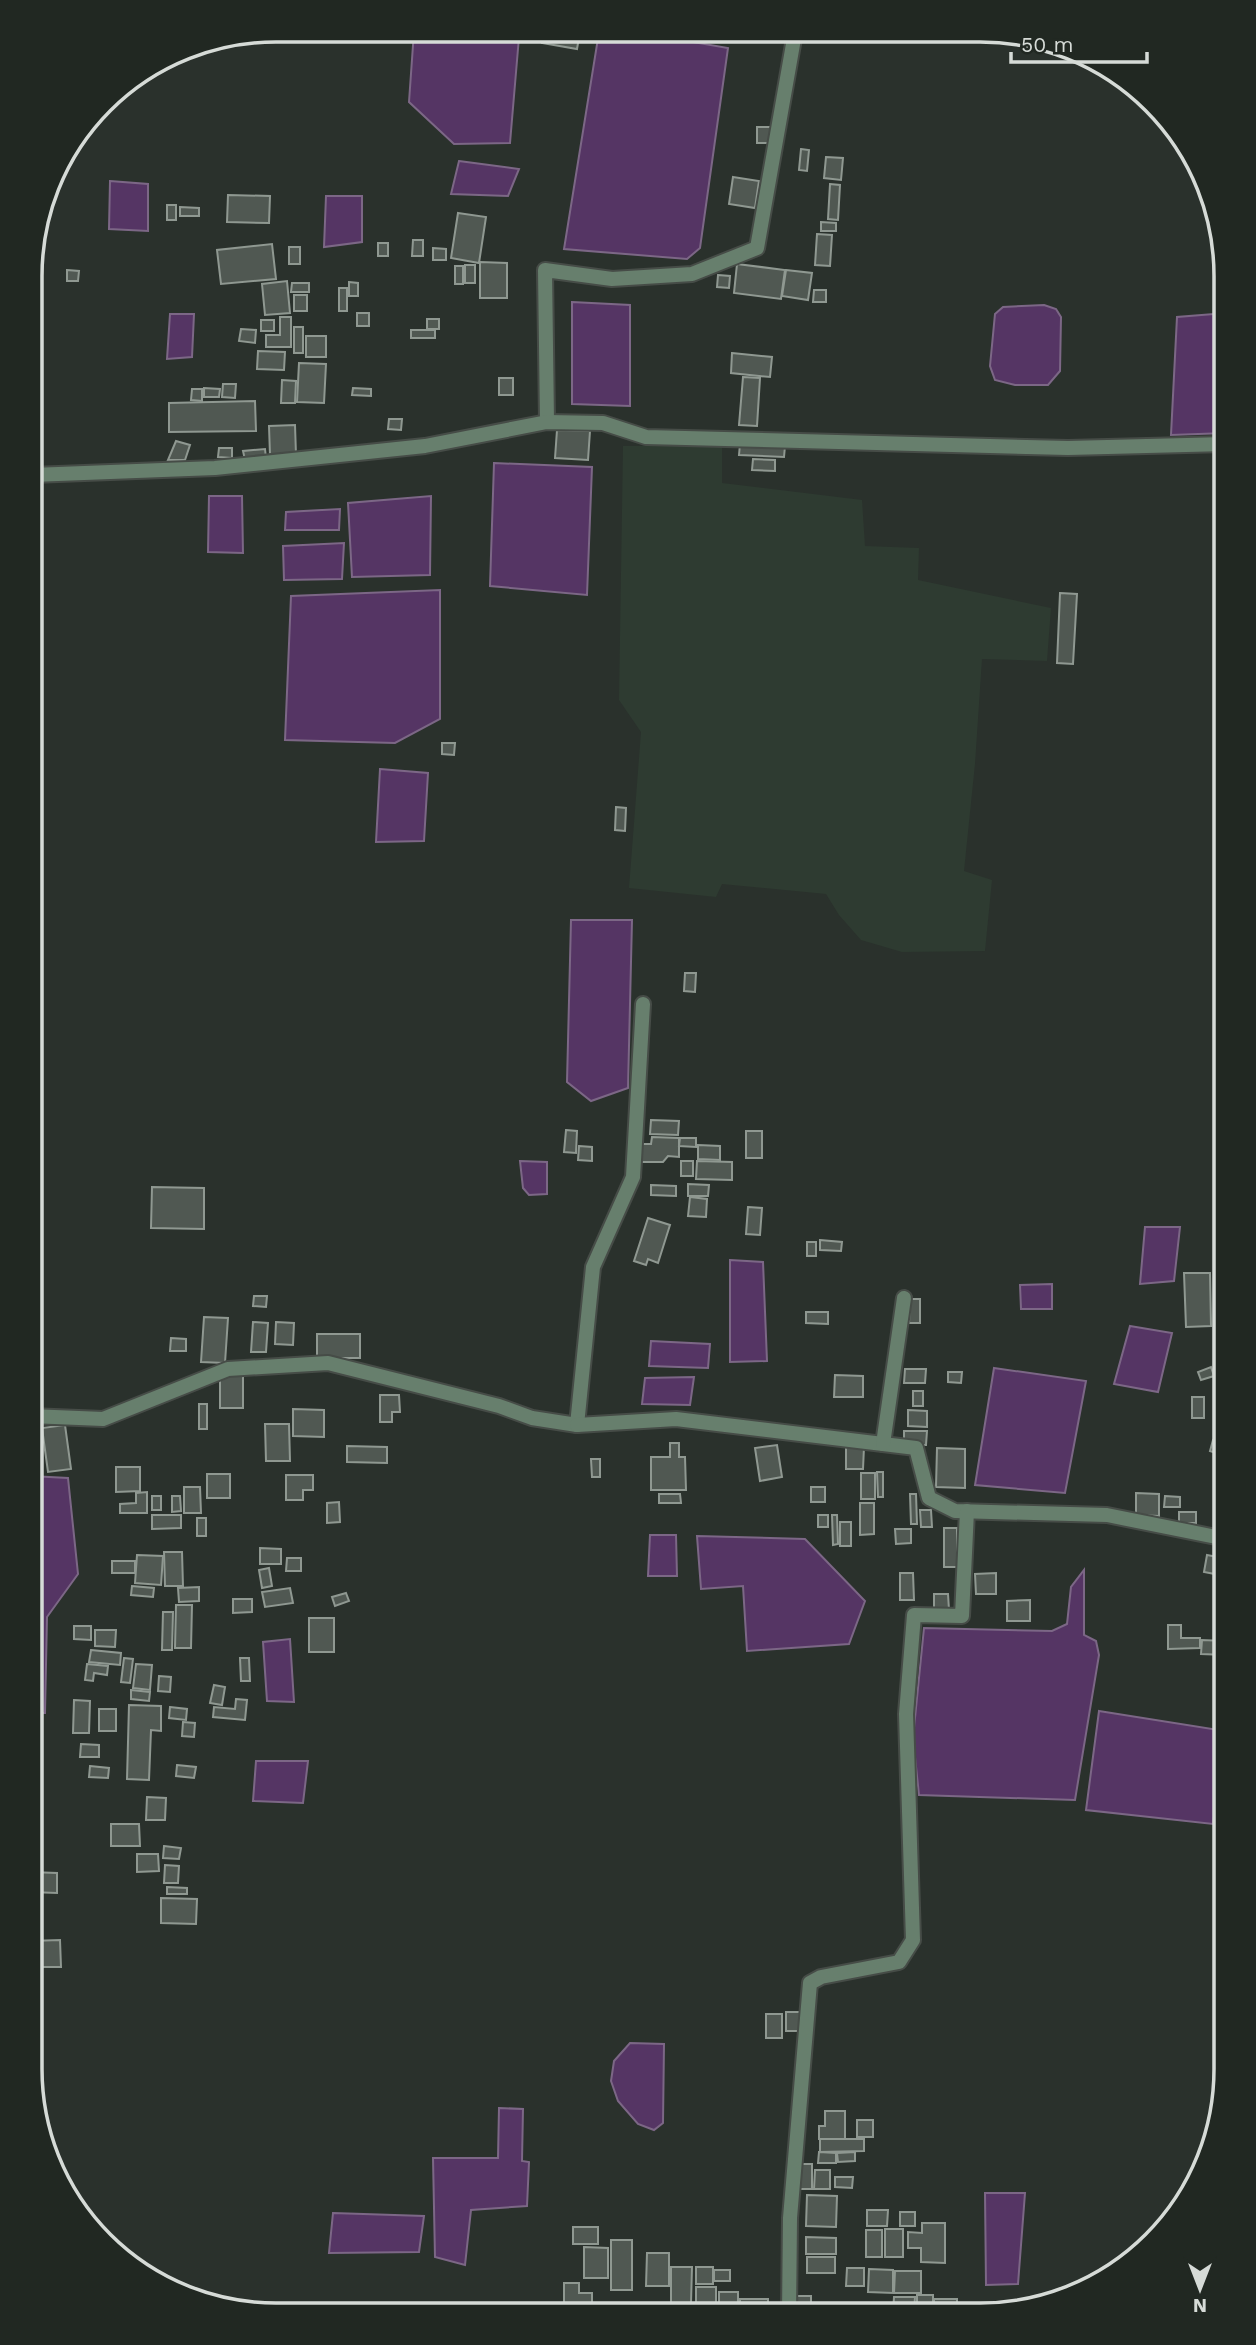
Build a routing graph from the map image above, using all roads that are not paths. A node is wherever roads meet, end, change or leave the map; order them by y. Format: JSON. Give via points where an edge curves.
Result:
{"nodes":[{"id":1,"x":793,"y":42,"type":"edge"},
{"id":2,"x":547,"y":422,"type":"junction"},
{"id":3,"x":1214,"y":444,"type":"edge"},
{"id":4,"x":42,"y":475,"type":"edge"},
{"id":5,"x":643,"y":1004,"type":"dead end"},
{"id":6,"x":904,"y":1298,"type":"dead end"},
{"id":7,"x":42,"y":1416,"type":"edge"},
{"id":8,"x":578,"y":1425,"type":"junction"},
{"id":9,"x":883,"y":1444,"type":"junction"},
{"id":10,"x":967,"y":1511,"type":"junction"},
{"id":11,"x":1213,"y":1536,"type":"edge"},
{"id":12,"x":789,"y":2303,"type":"edge"}],
"edges":[{"from":1,"to":2,"type":"street","via":[[757,248],[692,274],[612,279],[545,270]]},
{"from":2,"to":3,"type":"street","via":[[603,423],[646,437],[1068,448]]},
{"from":2,"to":4,"type":"street","via":[[425,446],[228,467]]},
{"from":5,"to":8,"type":"street","via":[[633,1177],[593,1267]]},
{"from":6,"to":9,"type":"street"},
{"from":7,"to":8,"type":"street","via":[[103,1419],[228,1369],[328,1363],[532,1418]]},
{"from":8,"to":9,"type":"street","via":[[676,1419]]},
{"from":9,"to":10,"type":"street","via":[[916,1448],[929,1498],[955,1511]]},
{"from":10,"to":11,"type":"street","via":[[1107,1515]]},
{"from":10,"to":12,"type":"street","via":[[962,1616],[914,1615],[906,1714],[913,1940],[899,1962],[810,1983],[790,2218]]}]}
